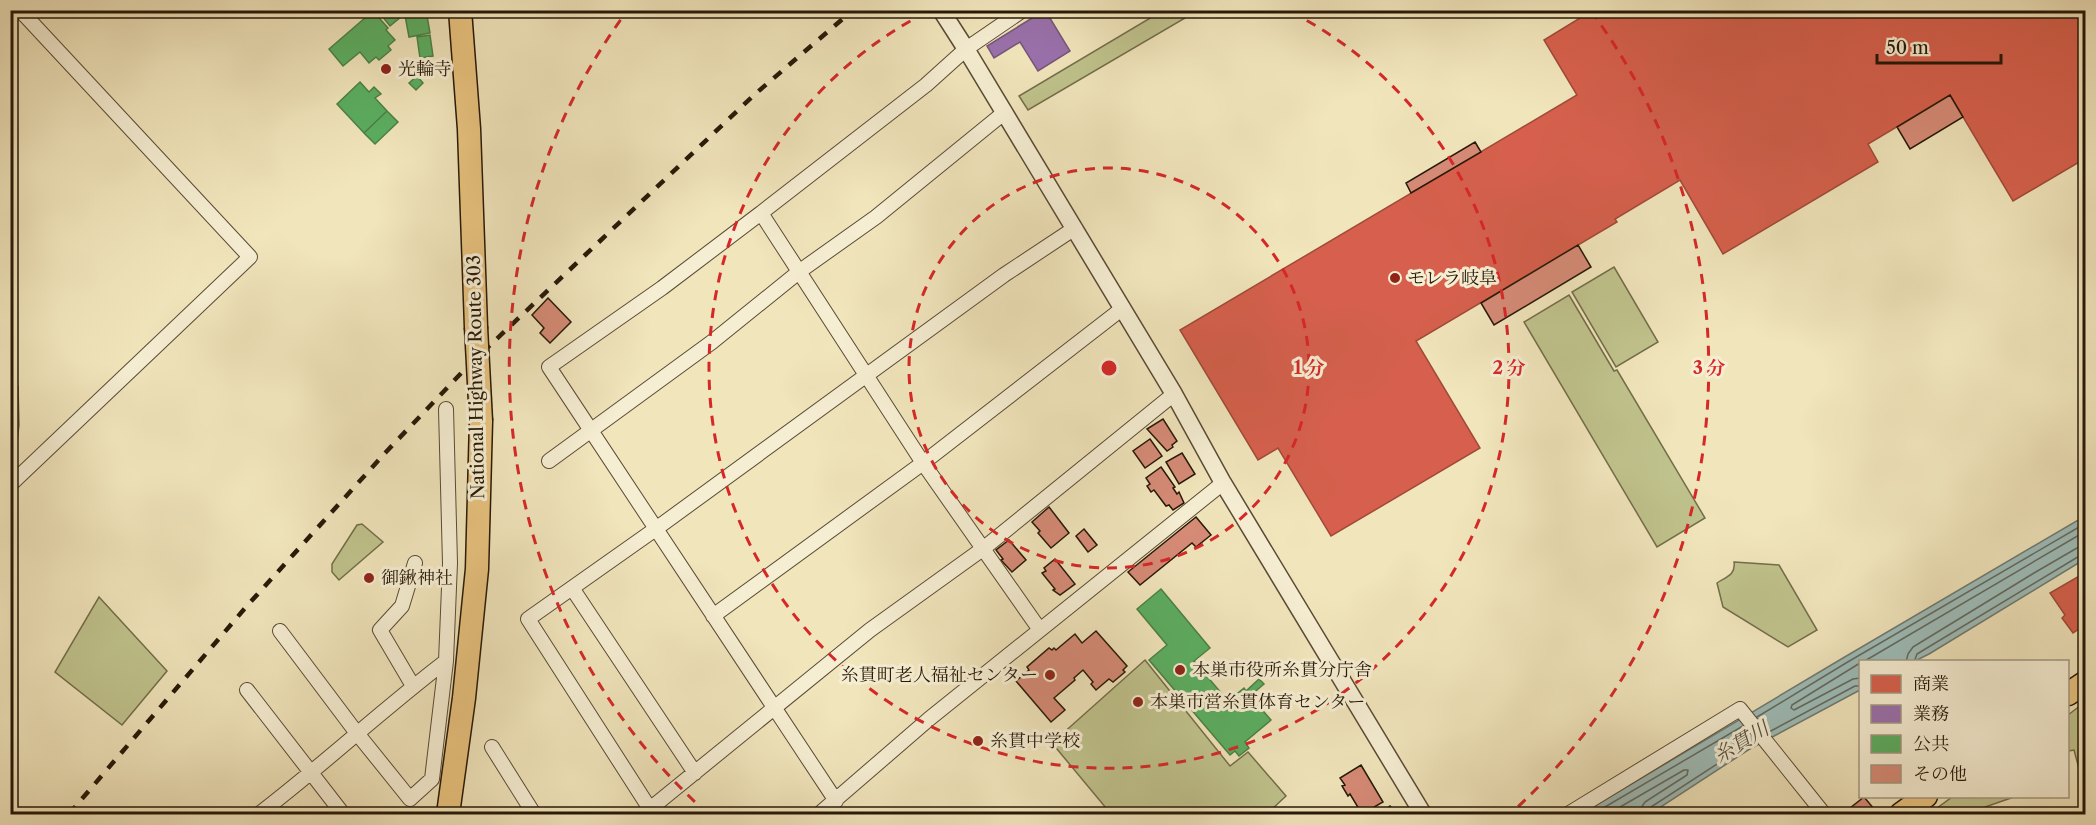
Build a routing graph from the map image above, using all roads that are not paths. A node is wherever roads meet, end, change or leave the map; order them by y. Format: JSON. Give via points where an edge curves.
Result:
{"nodes":[{"id":1,"x":20,"y":10,"type":"edge"},
{"id":2,"x":460,"y":10,"type":"edge"},
{"id":3,"x":941,"y":10,"type":"edge"},
{"id":4,"x":1023,"y":10,"type":"edge"},
{"id":5,"x":966,"y":49,"type":"junction"},
{"id":6,"x":1005,"y":112,"type":"junction"},
{"id":7,"x":761,"y":213,"type":"junction"},
{"id":8,"x":1074,"y":228,"type":"junction"},
{"id":9,"x":800,"y":272,"type":"junction"},
{"id":10,"x":1122,"y":308,"type":"junction"},
{"id":11,"x":868,"y":375,"type":"junction"},
{"id":12,"x":1174,"y":394,"type":"junction"},
{"id":13,"x":446,"y":409,"type":"dead end"},
{"id":14,"x":591,"y":431,"type":"junction"},
{"id":15,"x":549,"y":461,"type":"dead end"},
{"id":16,"x":923,"y":463,"type":"junction"},
{"id":17,"x":1223,"y":483,"type":"junction"},
{"id":18,"x":10,"y":485,"type":"edge"},
{"id":19,"x":657,"y":528,"type":"junction"},
{"id":20,"x":984,"y":548,"type":"junction"},
{"id":21,"x":415,"y":562,"type":"dead end"},
{"id":22,"x":572,"y":588,"type":"junction"},
{"id":23,"x":713,"y":616,"type":"junction"},
{"id":24,"x":1040,"y":630,"type":"junction"},
{"id":25,"x":280,"y":631,"type":"dead end"},
{"id":26,"x":446,"y":661,"type":"junction"},
{"id":27,"x":2085,"y":682,"type":"edge"},
{"id":28,"x":413,"y":686,"type":"junction"},
{"id":29,"x":248,"y":690,"type":"dead end"},
{"id":30,"x":2069,"y":693,"type":"edge"},
{"id":31,"x":774,"y":710,"type":"junction"},
{"id":32,"x":356,"y":732,"type":"junction"},
{"id":33,"x":492,"y":747,"type":"dead end"},
{"id":34,"x":695,"y":773,"type":"junction"},
{"id":35,"x":311,"y":774,"type":"junction"},
{"id":36,"x":1923,"y":798,"type":"edge"},
{"id":37,"x":836,"y":801,"type":"junction"},
{"id":38,"x":266,"y":812,"type":"edge"},
{"id":39,"x":647,"y":812,"type":"edge"},
{"id":40,"x":343,"y":814,"type":"edge"},
{"id":41,"x":448,"y":814,"type":"edge"},
{"id":42,"x":533,"y":814,"type":"edge"},
{"id":43,"x":819,"y":814,"type":"edge"},
{"id":44,"x":1423,"y":814,"type":"edge"},
{"id":45,"x":1568,"y":814,"type":"edge"},
{"id":46,"x":1824,"y":814,"type":"edge"},
{"id":47,"x":1901,"y":814,"type":"edge"}],
"edges":[{"from":1,"to":18,"type":"street","via":[[250,257]]},
{"from":2,"to":41,"type":"highway","name":"National Highway Route 303","bridge":true,"via":[[481,421],[477,569]]},
{"from":3,"to":5,"type":"street"},
{"from":4,"to":5,"type":"street"},
{"from":5,"to":6,"type":"street"},
{"from":5,"to":7,"type":"street","via":[[926,85]]},
{"from":6,"to":8,"type":"street"},
{"from":6,"to":9,"type":"street","via":[[876,217]]},
{"from":7,"to":9,"type":"street"},
{"from":7,"to":14,"type":"street","via":[[549,367]]},
{"from":8,"to":10,"type":"street"},
{"from":8,"to":11,"type":"street"},
{"from":9,"to":11,"type":"street"},
{"from":9,"to":14,"type":"street"},
{"from":10,"to":12,"type":"street"},
{"from":10,"to":16,"type":"street"},
{"from":11,"to":16,"type":"street"},
{"from":11,"to":19,"type":"street"},
{"from":12,"to":17,"type":"street"},
{"from":12,"to":20,"type":"street"},
{"from":13,"to":26,"type":"street","via":[[450,562]]},
{"from":14,"to":15,"type":"street"},
{"from":14,"to":19,"type":"street"},
{"from":16,"to":20,"type":"street"},
{"from":16,"to":23,"type":"street"},
{"from":17,"to":24,"type":"street"},
{"from":17,"to":44,"type":"street"},
{"from":19,"to":22,"type":"street"},
{"from":19,"to":23,"type":"street"},
{"from":20,"to":24,"type":"street"},
{"from":20,"to":31,"type":"street","via":[[870,630]]},
{"from":21,"to":28,"type":"street","via":[[402,606],[380,630]]},
{"from":22,"to":34,"type":"street"},
{"from":22,"to":39,"type":"street","via":[[528,619]]},
{"from":23,"to":31,"type":"street"},
{"from":24,"to":37,"type":"street","via":[[928,719]]},
{"from":25,"to":32,"type":"street"},
{"from":26,"to":28,"type":"street"},
{"from":26,"to":32,"type":"street","via":[[432,779],[410,799]]},
{"from":27,"to":30,"type":"highway"},
{"from":28,"to":32,"type":"street"},
{"from":29,"to":35,"type":"street"},
{"from":31,"to":34,"type":"street"},
{"from":31,"to":37,"type":"street"},
{"from":32,"to":35,"type":"street"},
{"from":33,"to":42,"type":"street"},
{"from":34,"to":39,"type":"street"},
{"from":35,"to":38,"type":"street"},
{"from":35,"to":40,"type":"street"},
{"from":36,"to":47,"type":"highway"},
{"from":37,"to":43,"type":"street"},
{"from":45,"to":46,"type":"street","via":[[1740,709]]}]}
